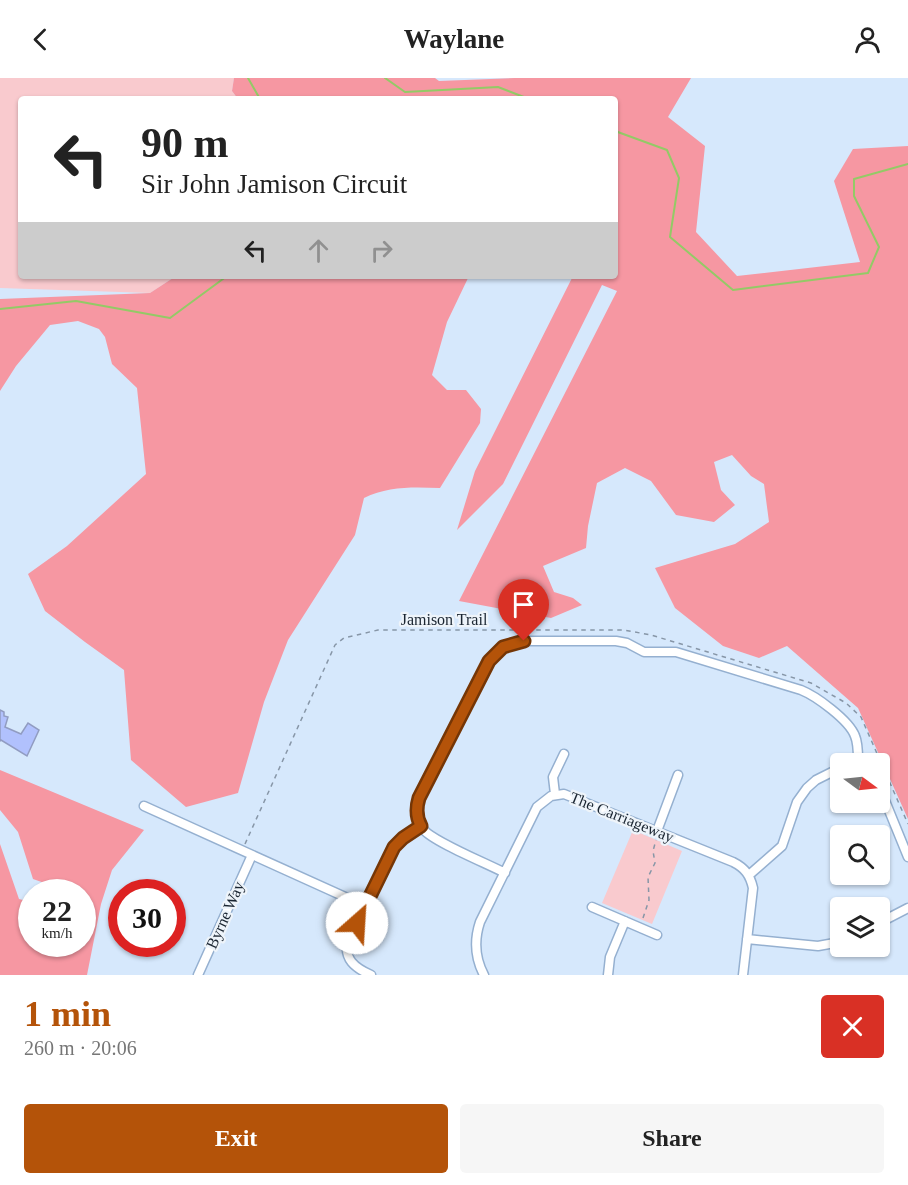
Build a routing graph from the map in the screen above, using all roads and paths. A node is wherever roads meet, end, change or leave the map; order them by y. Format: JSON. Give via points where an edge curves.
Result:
{"nodes":[{"id":1,"x":857,"y":753,"type":"edge"},
{"id":2,"x":564,"y":754,"type":"dead end"},
{"id":3,"x":830,"y":773,"type":"edge"},
{"id":4,"x":678,"y":775,"type":"dead end"},
{"id":5,"x":555,"y":794,"type":"junction"},
{"id":6,"x":144,"y":806,"type":"dead end"},
{"id":7,"x":890,"y":813,"type":"edge"},
{"id":8,"x":908,"y":824,"type":"edge"},
{"id":9,"x":421,"y":826,"type":"junction"},
{"id":10,"x":659,"y":832,"type":"junction"},
{"id":11,"x":242,"y":850,"type":"junction"},
{"id":12,"x":252,"y":855,"type":"junction"},
{"id":13,"x":908,"y":857,"type":"edge"},
{"id":14,"x":505,"y":873,"type":"junction"},
{"id":15,"x":749,"y":875,"type":"junction"},
{"id":16,"x":365,"y":906,"type":"junction"},
{"id":17,"x":592,"y":907,"type":"dead end"},
{"id":18,"x":908,"y":908,"type":"edge"},
{"id":19,"x":890,"y":917,"type":"edge"},
{"id":20,"x":625,"y":921,"type":"junction"},
{"id":21,"x":639,"y":927,"type":"junction"},
{"id":22,"x":657,"y":935,"type":"dead end"},
{"id":23,"x":747,"y":939,"type":"junction"},
{"id":24,"x":830,"y":944,"type":"edge"},
{"id":25,"x":198,"y":975,"type":"edge"},
{"id":26,"x":371,"y":975,"type":"edge"},
{"id":27,"x":484,"y":975,"type":"edge"},
{"id":28,"x":608,"y":975,"type":"edge"},
{"id":29,"x":743,"y":975,"type":"edge"}],
"edges":[{"from":1,"to":9,"type":"street","via":[[856,738],[849,726],[801,690],[676,652],[644,652],[622,642],[519,641],[503,647],[489,661],[419,798],[416,809]]},
{"from":2,"to":5,"type":"street","via":[[553,777]]},
{"from":3,"to":15,"type":"street","via":[[807,788],[797,802],[782,846]]},
{"from":4,"to":10,"type":"street"},
{"from":5,"to":10,"type":"street","name":"The Carriageway","via":[[573,796]]},
{"from":5,"to":14,"type":"street","name":"The Carriageway","via":[[537,807]]},
{"from":6,"to":11,"type":"street"},
{"from":7,"to":13,"type":"street"},
{"from":8,"to":11,"type":"path","name":"Jamison Trail","via":[[861,717],[846,703],[811,683],[660,637],[624,630],[378,630],[344,638],[335,645]]},
{"from":9,"to":14,"type":"street","via":[[431,836]]},
{"from":9,"to":16,"type":"street","via":[[394,847]]},
{"from":10,"to":15,"type":"street","name":"The Carriageway","via":[[737,864]]},
{"from":10,"to":21,"type":"path","via":[[653,851],[655,863],[647,881],[649,900]]},
{"from":11,"to":12,"type":"street"},
{"from":12,"to":16,"type":"street"},
{"from":12,"to":25,"type":"street","name":"Byrne Way"},
{"from":14,"to":27,"type":"street","name":"The Carriageway","via":[[477,933],[476,952]]},
{"from":15,"to":23,"type":"street","via":[[753,892]]},
{"from":16,"to":26,"type":"street","via":[[348,940],[347,953],[354,966]]},
{"from":17,"to":20,"type":"street"},
{"from":18,"to":19,"type":"street"},
{"from":20,"to":21,"type":"street"},
{"from":20,"to":28,"type":"street","via":[[610,957]]},
{"from":21,"to":22,"type":"street"},
{"from":23,"to":24,"type":"street"},
{"from":23,"to":29,"type":"street"}]}
